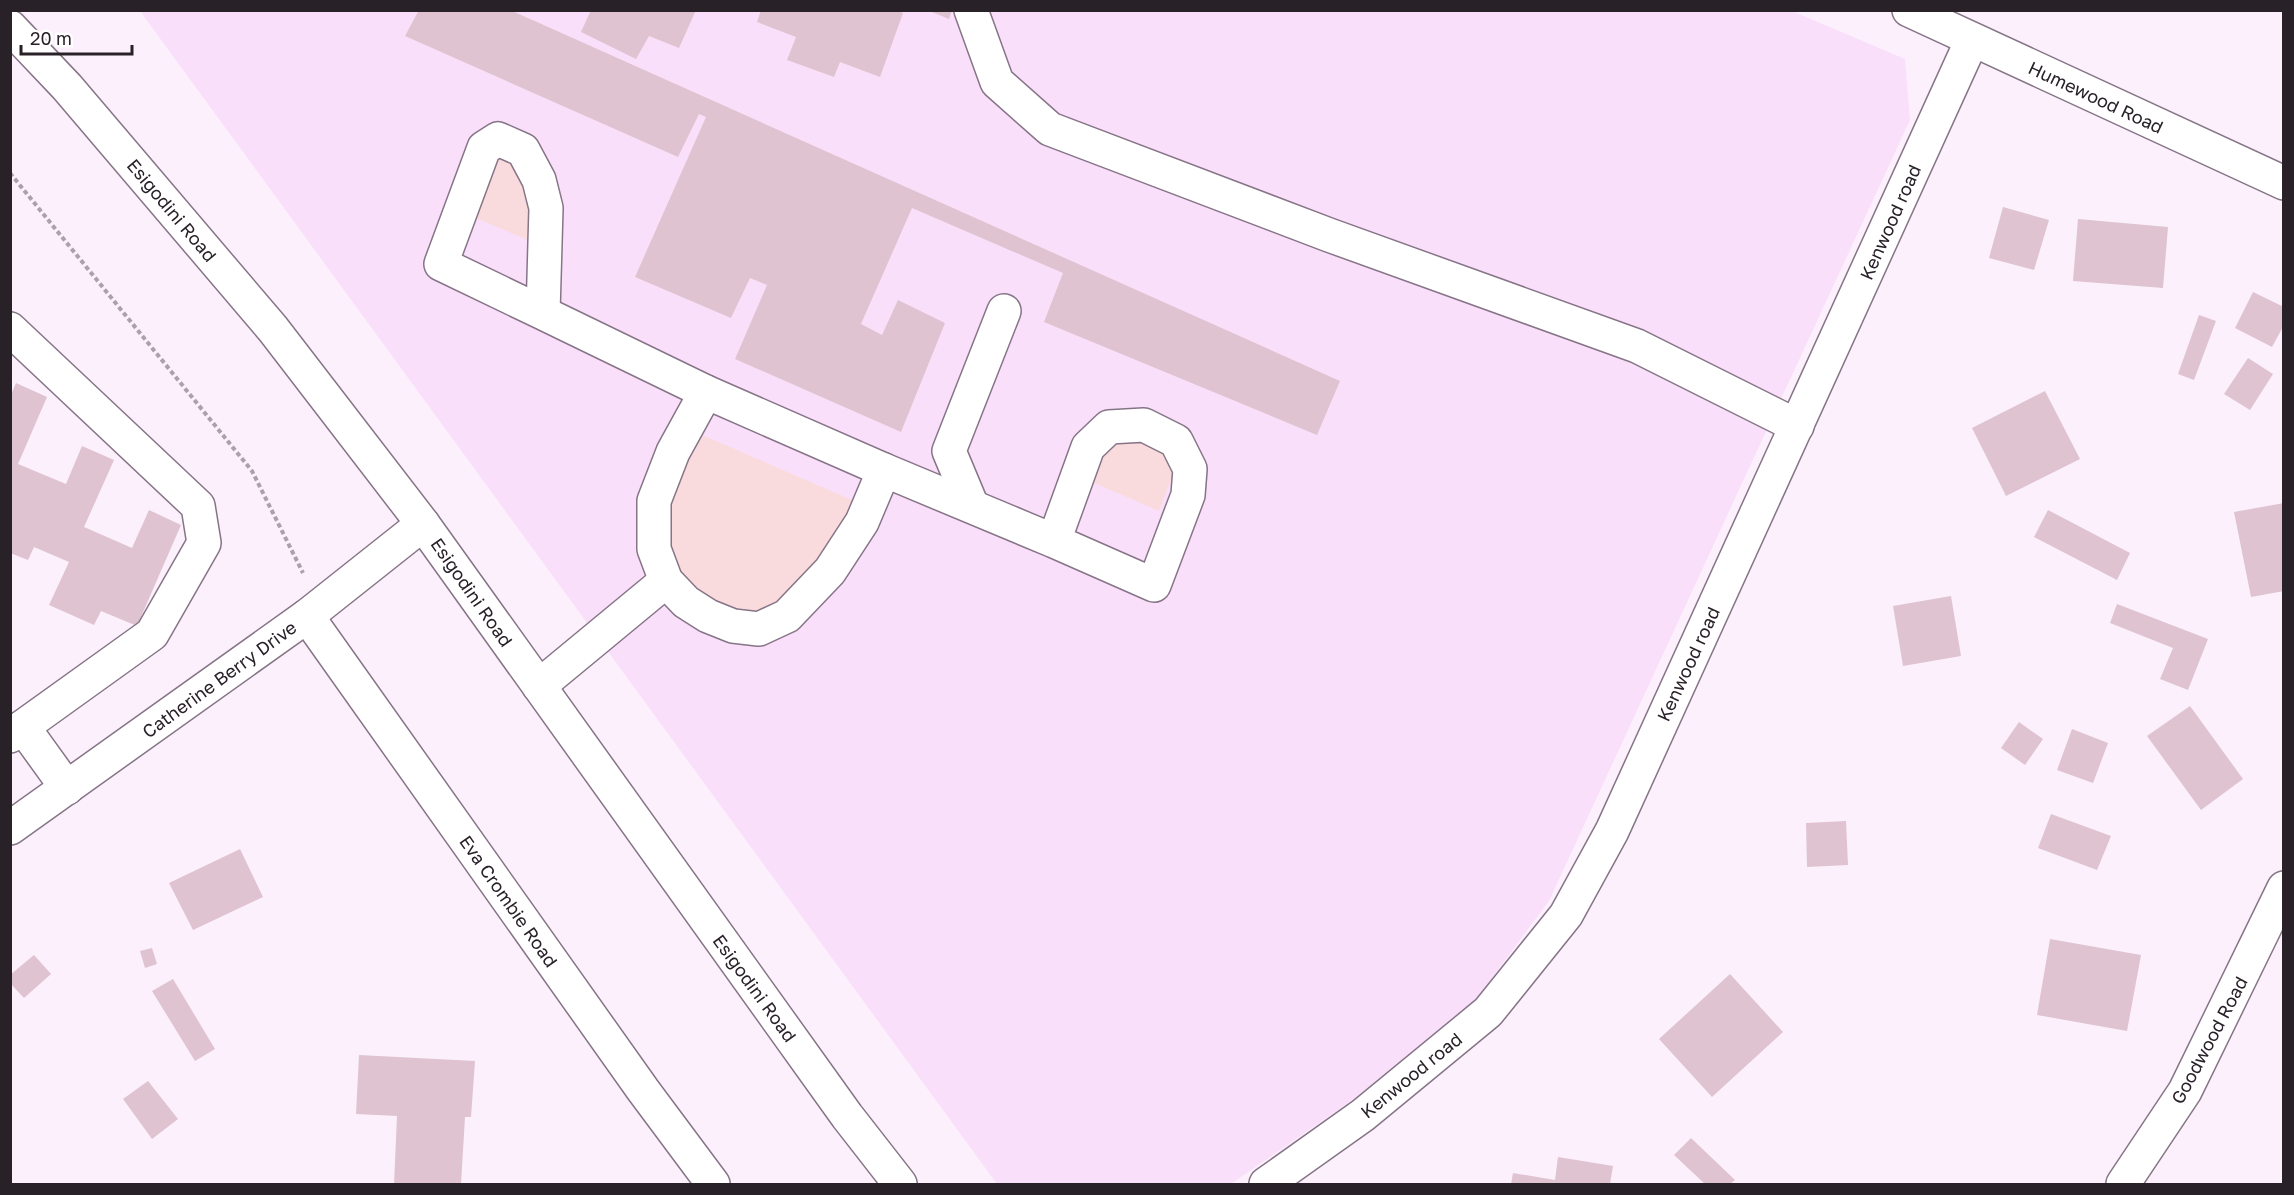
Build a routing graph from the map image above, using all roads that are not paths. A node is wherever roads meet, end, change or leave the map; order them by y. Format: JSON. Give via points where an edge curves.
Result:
{"nodes":[{"id":1,"x":971,"y":10,"type":"edge"},
{"id":2,"x":1909,"y":10,"type":"edge"},
{"id":3,"x":10,"y":27,"type":"edge"},
{"id":4,"x":1972,"y":40,"type":"junction"},
{"id":5,"x":2283,"y":183,"type":"edge"},
{"id":6,"x":1004,"y":311,"type":"dead end"},
{"id":7,"x":543,"y":313,"type":"junction"},
{"id":8,"x":10,"y":329,"type":"edge"},
{"id":9,"x":706,"y":392,"type":"junction"},
{"id":10,"x":1797,"y":426,"type":"junction"},
{"id":11,"x":884,"y":470,"type":"junction"},
{"id":12,"x":972,"y":506,"type":"junction"},
{"id":13,"x":423,"y":524,"type":"junction"},
{"id":14,"x":1054,"y":541,"type":"junction"},
{"id":15,"x":666,"y":581,"type":"junction"},
{"id":16,"x":313,"y":611,"type":"junction"},
{"id":17,"x":539,"y":687,"type":"junction"},
{"id":18,"x":17,"y":732,"type":"edge"},
{"id":19,"x":67,"y":788,"type":"junction"},
{"id":20,"x":10,"y":828,"type":"edge"},
{"id":21,"x":2283,"y":888,"type":"edge"},
{"id":22,"x":713,"y":1185,"type":"edge"},
{"id":23,"x":900,"y":1185,"type":"edge"},
{"id":24,"x":1266,"y":1185,"type":"edge"},
{"id":25,"x":2123,"y":1185,"type":"edge"}],
"edges":[{"from":1,"to":10,"type":"street","via":[[997,82],[1050,129],[1637,346]]},
{"from":2,"to":4,"type":"street","name":"Humewood Road"},
{"from":3,"to":13,"type":"street","name":"Esigodini Road","via":[[67,87],[273,329]]},
{"from":4,"to":5,"type":"street","name":"Humewood Road"},
{"from":4,"to":10,"type":"street","name":"Kenwood road"},
{"from":6,"to":12,"type":"street","via":[[949,451]]},
{"from":7,"to":7,"type":"street","via":[[546,208],[539,180],[523,150],[498,139],[484,148],[441,264]]},
{"from":7,"to":9,"type":"street"},
{"from":8,"to":18,"type":"street","via":[[198,506],[204,543],[152,634]]},
{"from":9,"to":11,"type":"street"},
{"from":9,"to":15,"type":"street","via":[[673,452],[654,501],[654,549]]},
{"from":10,"to":24,"type":"street","name":"Kenwood road","via":[[1612,831],[1566,915],[1488,1012],[1363,1115]]},
{"from":11,"to":12,"type":"street"},
{"from":11,"to":15,"type":"street","via":[[862,522],[830,571],[787,616],[759,629],[733,626],[686,602]]},
{"from":12,"to":14,"type":"street"},
{"from":13,"to":16,"type":"street","name":"Catherine Berry Drive"},
{"from":13,"to":17,"type":"street","name":"Esigodini Road"},
{"from":14,"to":14,"type":"street","via":[[1088,447],[1110,427],[1144,425],[1176,441],[1190,469],[1188,495],[1154,585]]},
{"from":15,"to":17,"type":"street"},
{"from":16,"to":19,"type":"street","name":"Catherine Berry Drive"},
{"from":16,"to":22,"type":"street","name":"Eva Crombie Road","via":[[643,1090]]},
{"from":17,"to":23,"type":"street","name":"Esigodini Road"},
{"from":18,"to":19,"type":"street"},
{"from":19,"to":20,"type":"street","name":"Catherine Berry Drive"},
{"from":21,"to":25,"type":"street","name":"Goodwood Road","via":[[2185,1091]]}]}
